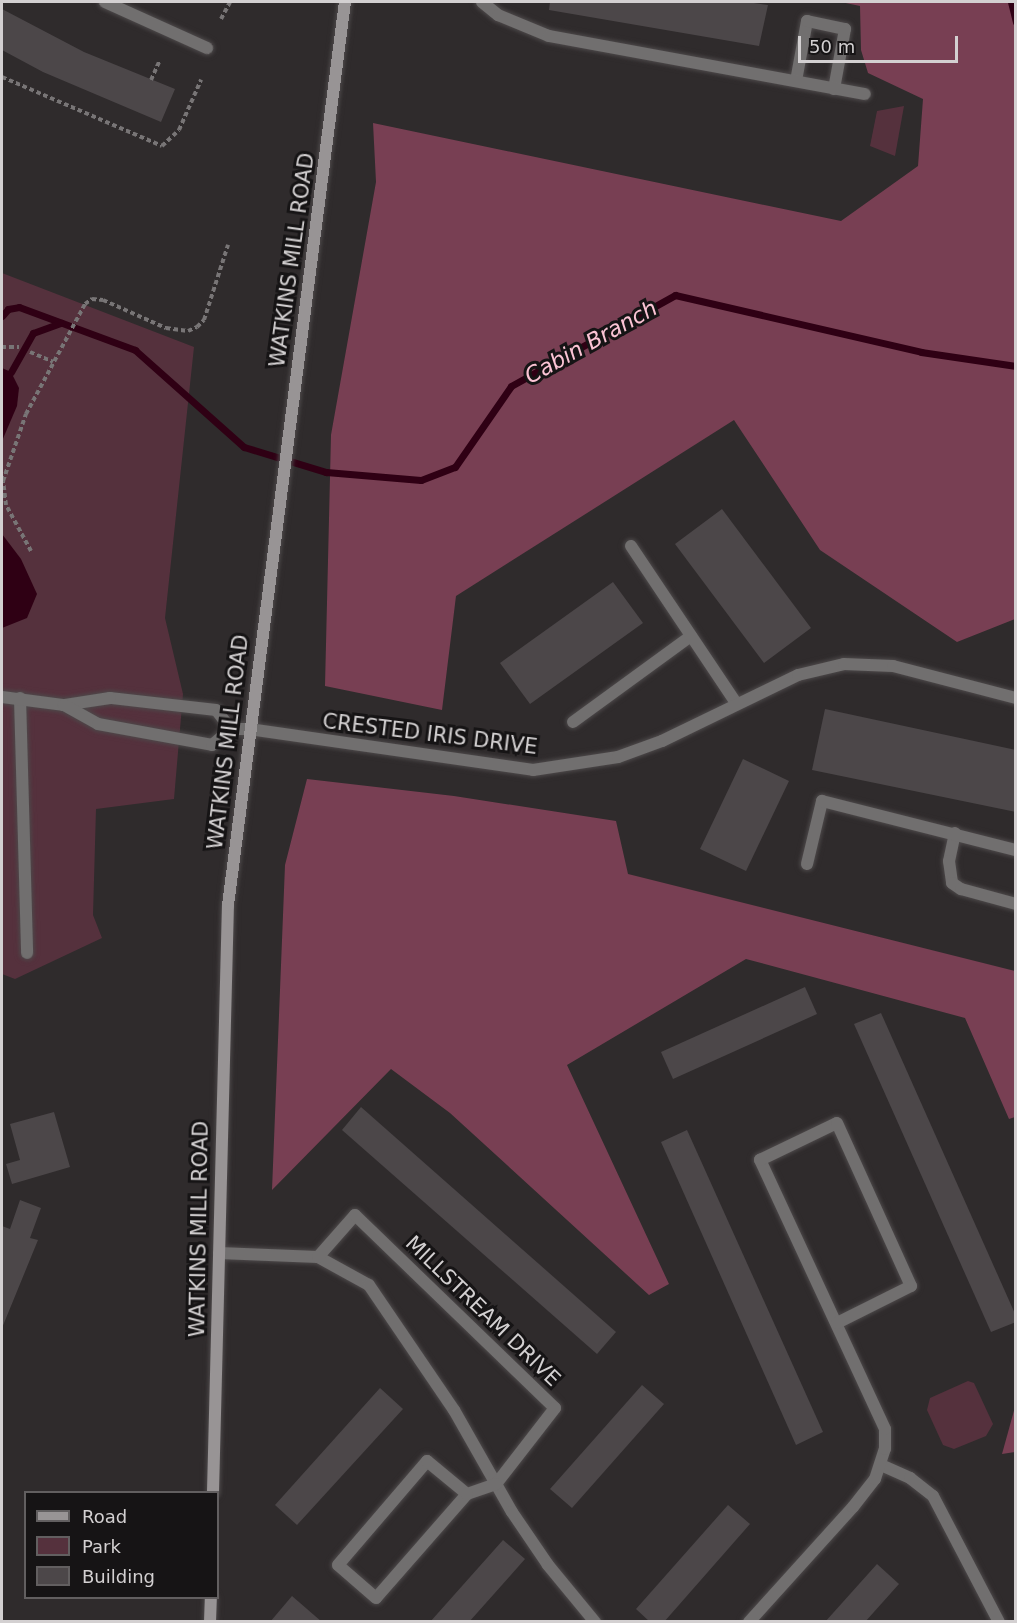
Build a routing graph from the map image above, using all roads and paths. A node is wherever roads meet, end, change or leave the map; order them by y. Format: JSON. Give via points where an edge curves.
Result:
{"nodes":[{"id":1,"x":105,"y":2,"type":"edge"},
{"id":2,"x":230,"y":2,"type":"edge"},
{"id":3,"x":345,"y":2,"type":"edge"},
{"id":4,"x":482,"y":2,"type":"edge"},
{"id":5,"x":221,"y":19,"type":"dead end"},
{"id":6,"x":207,"y":48,"type":"dead end"},
{"id":7,"x":159,"y":62,"type":"dead end"},
{"id":8,"x":2,"y":77,"type":"edge"},
{"id":9,"x":152,"y":80,"type":"dead end"},
{"id":10,"x":201,"y":80,"type":"dead end"},
{"id":11,"x":796,"y":81,"type":"junction"},
{"id":12,"x":834,"y":89,"type":"junction"},
{"id":13,"x":865,"y":94,"type":"dead end"},
{"id":14,"x":228,"y":245,"type":"dead end"},
{"id":15,"x":2,"y":347,"type":"edge"},
{"id":16,"x":19,"y":347,"type":"dead end"},
{"id":17,"x":30,"y":352,"type":"dead end"},
{"id":18,"x":53,"y":362,"type":"junction"},
{"id":19,"x":631,"y":546,"type":"dead end"},
{"id":20,"x":31,"y":551,"type":"dead end"},
{"id":21,"x":691,"y":636,"type":"junction"},
{"id":22,"x":2,"y":697,"type":"edge"},
{"id":23,"x":20,"y":698,"type":"junction"},
{"id":24,"x":1016,"y":698,"type":"edge"},
{"id":25,"x":736,"y":703,"type":"junction"},
{"id":26,"x":64,"y":705,"type":"junction"},
{"id":27,"x":573,"y":722,"type":"dead end"},
{"id":28,"x":231,"y":729,"type":"junction"},
{"id":29,"x":249,"y":729,"type":"junction"},
{"id":30,"x":955,"y":833,"type":"junction"},
{"id":31,"x":1016,"y":850,"type":"edge"},
{"id":32,"x":807,"y":864,"type":"dead end"},
{"id":33,"x":1016,"y":904,"type":"edge"},
{"id":34,"x":27,"y":953,"type":"dead end"},
{"id":35,"x":219,"y":1253,"type":"junction"},
{"id":36,"x":318,"y":1257,"type":"junction"},
{"id":37,"x":837,"y":1323,"type":"junction"},
{"id":38,"x":881,"y":1465,"type":"junction"},
{"id":39,"x":496,"y":1484,"type":"junction"},
{"id":40,"x":213,"y":1491,"type":"edge"},
{"id":41,"x":467,"y":1494,"type":"junction"},
{"id":42,"x":211,"y":1599,"type":"edge"},
{"id":43,"x":210,"y":1622,"type":"edge"},
{"id":44,"x":595,"y":1622,"type":"edge"},
{"id":45,"x":749,"y":1622,"type":"edge"},
{"id":46,"x":999,"y":1622,"type":"edge"}],
"edges":[{"from":1,"to":6,"type":"street"},
{"from":2,"to":5,"type":"path"},
{"from":3,"to":29,"type":"street","name":"WATKINS MILL ROAD"},
{"from":4,"to":11,"type":"street","via":[[498,15],[549,36]]},
{"from":7,"to":9,"type":"path"},
{"from":8,"to":10,"type":"path","via":[[162,146],[179,130]]},
{"from":11,"to":12,"type":"street"},
{"from":11,"to":12,"type":"street","via":[[807,21],[845,28]]},
{"from":12,"to":13,"type":"street"},
{"from":14,"to":18,"type":"path","via":[[204,320],[197,327],[188,331],[166,328],[103,300],[92,299]]},
{"from":15,"to":16,"type":"path"},
{"from":17,"to":18,"type":"path"},
{"from":18,"to":20,"type":"path","via":[[22,423],[3,482],[6,505]]},
{"from":19,"to":21,"type":"street"},
{"from":21,"to":25,"type":"street"},
{"from":21,"to":27,"type":"street"},
{"from":22,"to":23,"type":"street"},
{"from":23,"to":26,"type":"street"},
{"from":23,"to":34,"type":"street"},
{"from":24,"to":25,"type":"street","name":"CRESTED IRIS DRIVE","via":[[870,663],[844,664],[798,675]]},
{"from":25,"to":29,"type":"street","name":"CRESTED IRIS DRIVE","via":[[662,741],[618,757],[533,770]]},
{"from":26,"to":28,"type":"street","via":[[110,698],[216,710]]},
{"from":26,"to":28,"type":"street","via":[[98,724],[212,745]]},
{"from":28,"to":29,"type":"street","name":"CRESTED IRIS DRIVE"},
{"from":29,"to":35,"type":"street","name":"WATKINS MILL ROAD","via":[[225,956]]},
{"from":30,"to":31,"type":"street"},
{"from":30,"to":32,"type":"street","via":[[822,801]]},
{"from":30,"to":33,"type":"street","via":[[949,861],[952,883]]},
{"from":35,"to":36,"type":"street"},
{"from":35,"to":40,"type":"street","name":"WATKINS MILL ROAD"},
{"from":36,"to":39,"type":"street","via":[[369,1285],[454,1410]]},
{"from":36,"to":39,"type":"street","name":"MILLSTREAM DRIVE","via":[[355,1215],[555,1408]]},
{"from":37,"to":37,"type":"street","via":[[760,1160],[837,1123],[911,1286]]},
{"from":37,"to":38,"type":"street","via":[[885,1430]]},
{"from":38,"to":45,"type":"street","via":[[854,1507]]},
{"from":38,"to":46,"type":"street","via":[[910,1478],[933,1496]]},
{"from":39,"to":41,"type":"street"},
{"from":39,"to":44,"type":"street","via":[[548,1565]]},
{"from":41,"to":41,"type":"street","via":[[376,1598],[338,1565],[427,1461]]},
{"from":42,"to":43,"type":"street"}]}
